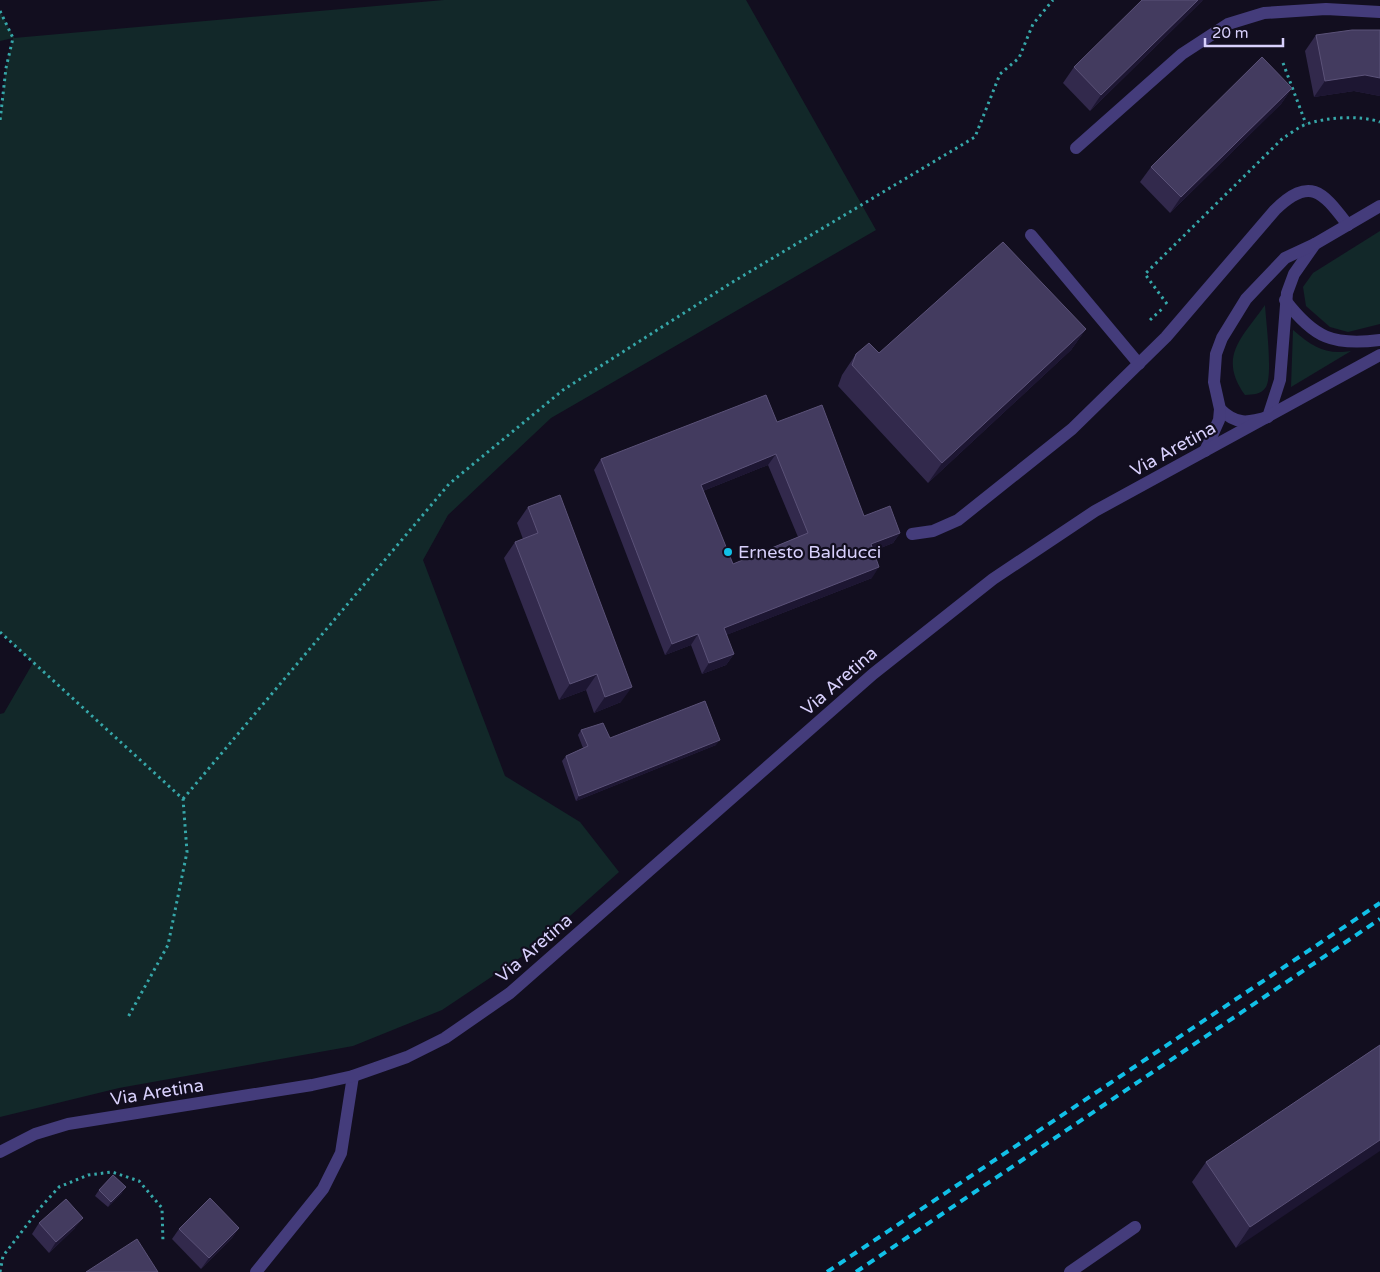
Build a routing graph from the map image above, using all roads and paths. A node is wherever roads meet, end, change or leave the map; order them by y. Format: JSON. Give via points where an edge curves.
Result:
{"nodes":[{"id":1,"x":1053,"y":0,"type":"edge"},
{"id":2,"x":0,"y":11,"type":"edge"},
{"id":3,"x":1380,"y":12,"type":"edge"},
{"id":4,"x":1283,"y":63,"type":"dead end"},
{"id":5,"x":0,"y":121,"type":"edge"},
{"id":6,"x":1380,"y":122,"type":"edge"},
{"id":7,"x":1306,"y":124,"type":"junction"},
{"id":8,"x":1076,"y":148,"type":"dead end"},
{"id":9,"x":1380,"y":206,"type":"edge"},
{"id":10,"x":1348,"y":225,"type":"junction"},
{"id":11,"x":1032,"y":235,"type":"dead end"},
{"id":12,"x":1315,"y":244,"type":"junction"},
{"id":13,"x":1286,"y":300,"type":"junction"},
{"id":14,"x":1150,"y":320,"type":"dead end"},
{"id":15,"x":1380,"y":340,"type":"edge"},
{"id":16,"x":1380,"y":355,"type":"edge"},
{"id":17,"x":1139,"y":364,"type":"junction"},
{"id":18,"x":1220,"y":409,"type":"junction"},
{"id":19,"x":1268,"y":417,"type":"junction"},
{"id":20,"x":1205,"y":451,"type":"junction"},
{"id":21,"x":912,"y":534,"type":"dead end"},
{"id":22,"x":0,"y":632,"type":"edge"},
{"id":23,"x":183,"y":799,"type":"junction"},
{"id":24,"x":127,"y":1019,"type":"dead end"},
{"id":25,"x":353,"y":1076,"type":"junction"},
{"id":26,"x":0,"y":1152,"type":"edge"},
{"id":27,"x":1135,"y":1226,"type":"dead end"},
{"id":28,"x":164,"y":1243,"type":"dead end"},
{"id":29,"x":0,"y":1272,"type":"edge"},
{"id":30,"x":256,"y":1272,"type":"edge"},
{"id":31,"x":1070,"y":1272,"type":"edge"}],
"edges":[{"from":1,"to":23,"type":"path","via":[[1034,24],[1019,58],[1000,74],[975,137],[563,390],[449,484]]},
{"from":2,"to":5,"type":"path","via":[[13,38]]},
{"from":3,"to":8,"type":"street","via":[[1326,9],[1264,13],[1228,24],[1182,54]]},
{"from":4,"to":7,"type":"path"},
{"from":6,"to":7,"type":"path","via":[[1370,118]]},
{"from":7,"to":14,"type":"path","via":[[1283,138],[1144,274],[1168,304]]},
{"from":9,"to":10,"type":"street"},
{"from":10,"to":12,"type":"street"},
{"from":10,"to":17,"type":"street","via":[[1319,192],[1310,190],[1292,196]]},
{"from":11,"to":17,"type":"street"},
{"from":12,"to":13,"type":"street","via":[[1294,274]]},
{"from":12,"to":18,"type":"street","via":[[1293,253],[1272,269],[1246,299],[1222,338],[1214,370]]},
{"from":13,"to":15,"type":"street","via":[[1306,325],[1324,337],[1352,342]]},
{"from":13,"to":19,"type":"street","via":[[1280,380]]},
{"from":16,"to":19,"type":"street","name":"Via Aretina"},
{"from":17,"to":21,"type":"street","via":[[1067,434],[971,511],[946,527]]},
{"from":18,"to":19,"type":"street","via":[[1243,423]]},
{"from":18,"to":20,"type":"street","via":[[1216,431]]},
{"from":19,"to":20,"type":"street","name":"Via Aretina"},
{"from":20,"to":25,"type":"street","name":"Via Aretina","via":[[1055,536],[955,608],[873,674],[488,1010],[426,1048]]},
{"from":22,"to":23,"type":"path"},
{"from":23,"to":24,"type":"path","via":[[187,852],[168,945]]},
{"from":25,"to":26,"type":"street","name":"Via Aretina","via":[[68,1124],[35,1134]]},
{"from":25,"to":30,"type":"street","via":[[341,1153],[323,1189]]},
{"from":27,"to":31,"type":"street"},
{"from":28,"to":29,"type":"path","via":[[162,1208],[139,1181],[112,1172],[88,1175],[60,1187],[40,1208],[3,1256]]}]}
